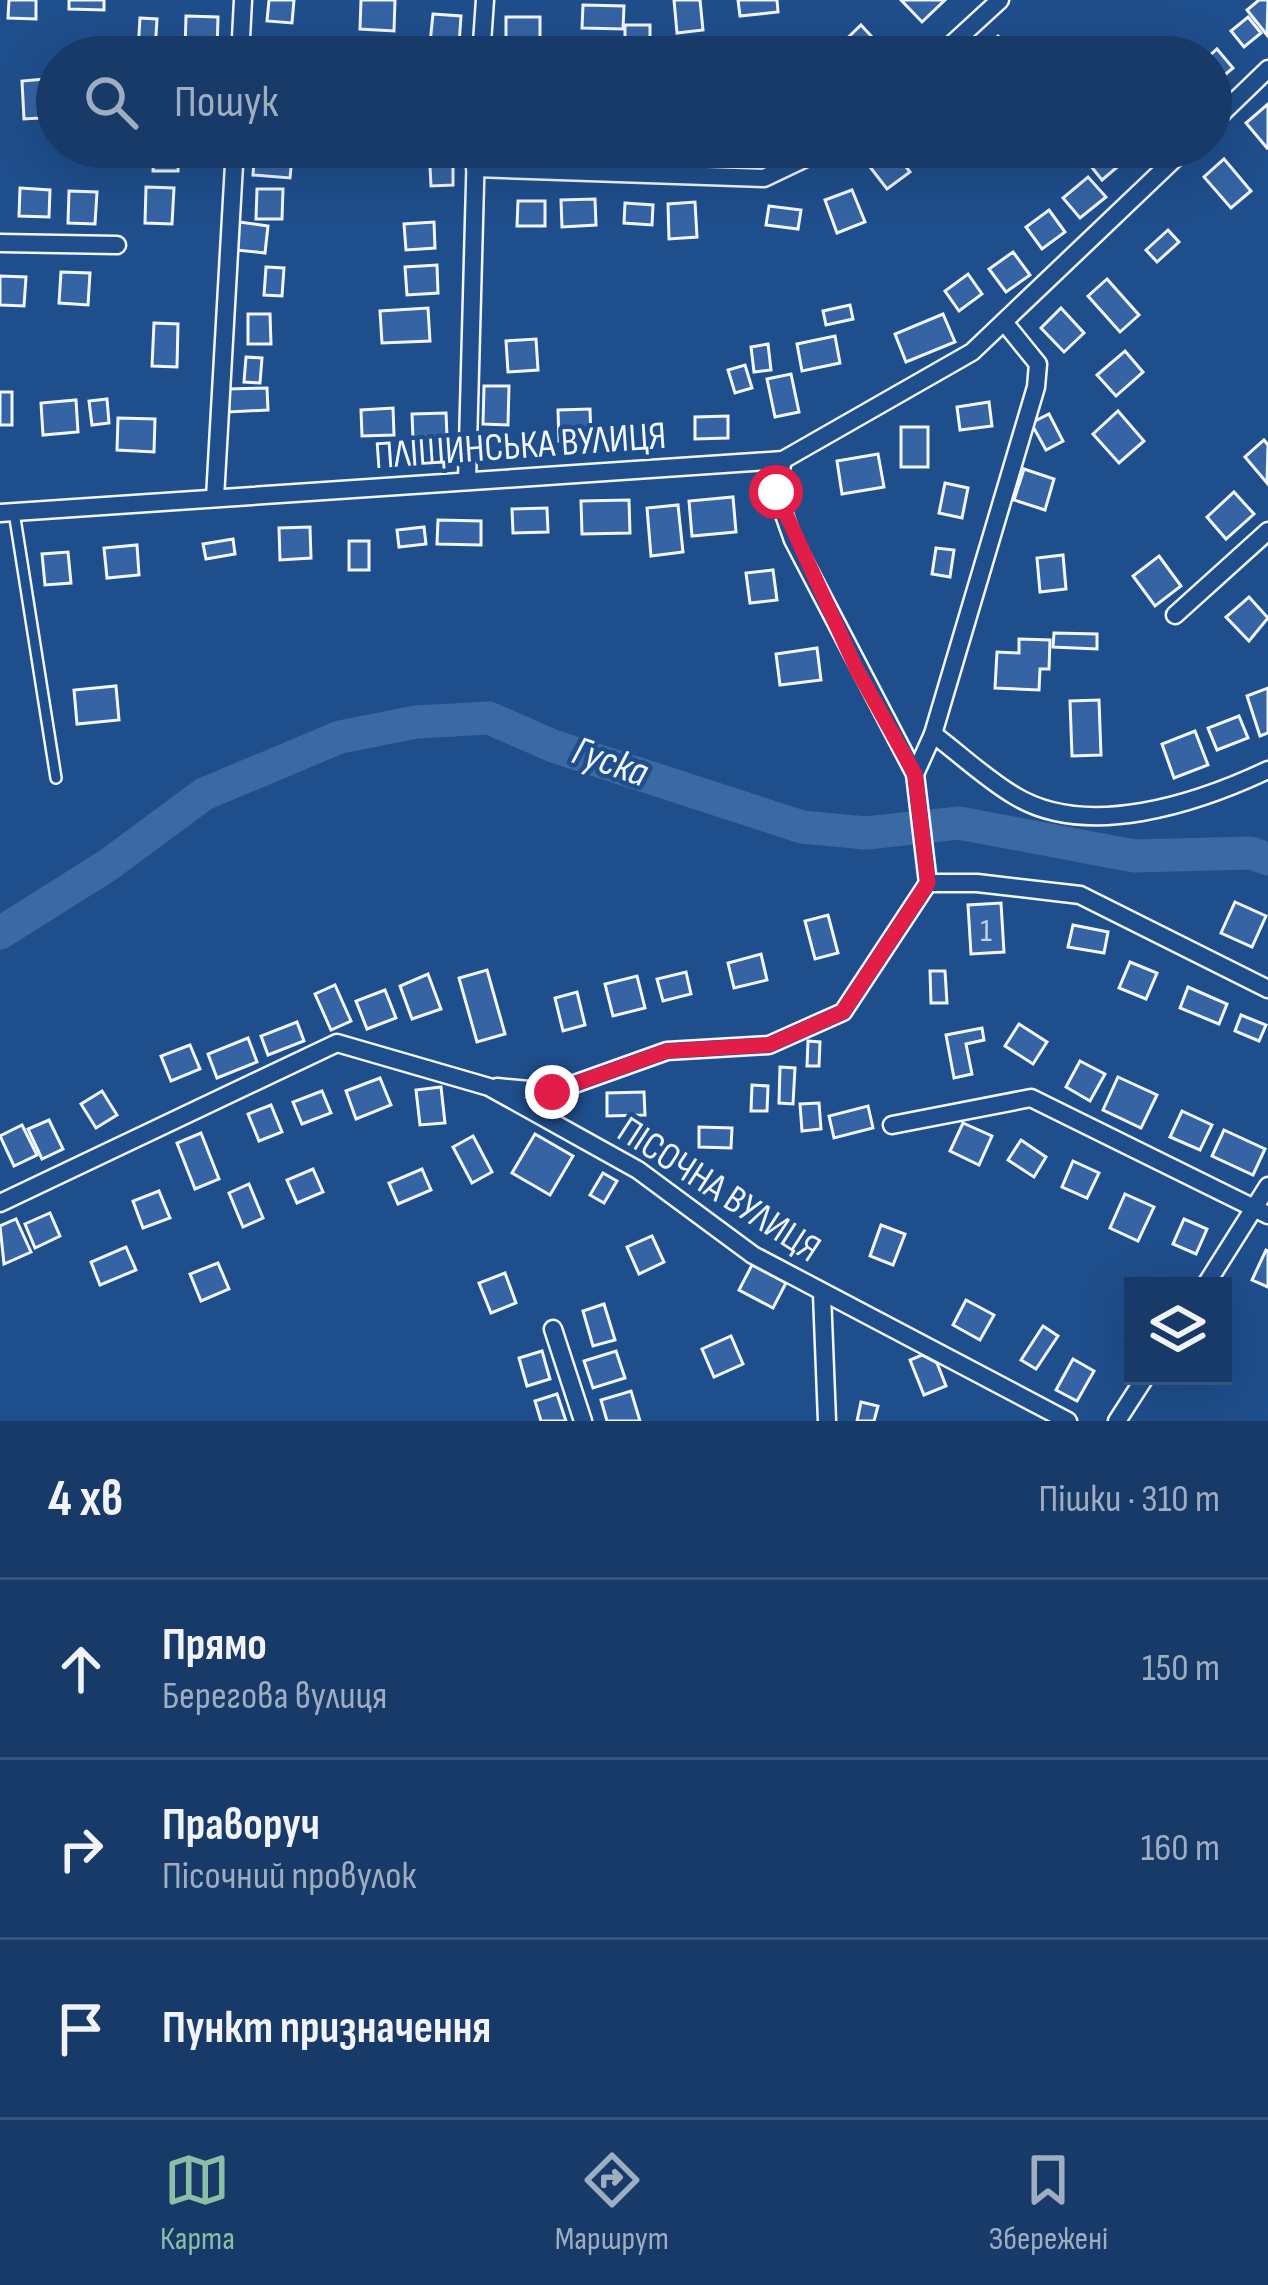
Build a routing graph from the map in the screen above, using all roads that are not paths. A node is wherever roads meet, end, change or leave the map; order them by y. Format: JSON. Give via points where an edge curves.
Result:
{"nodes":[{"id":1,"x":243,"y":0,"type":"edge"},
{"id":2,"x":485,"y":0,"type":"edge"},
{"id":3,"x":1000,"y":0,"type":"edge"},
{"id":4,"x":241,"y":36,"type":"edge"},
{"id":5,"x":483,"y":36,"type":"edge"},
{"id":6,"x":961,"y":36,"type":"edge"},
{"id":7,"x":1268,"y":69,"type":"edge"},
{"id":8,"x":1232,"y":104,"type":"edge"},
{"id":9,"x":234,"y":168,"type":"edge"},
{"id":10,"x":475,"y":168,"type":"joint"},
{"id":11,"x":785,"y":168,"type":"edge"},
{"id":12,"x":1165,"y":168,"type":"edge"},
{"id":13,"x":0,"y":243,"type":"edge"},
{"id":14,"x":117,"y":245,"type":"dead end"},
{"id":15,"x":1004,"y":322,"type":"junction"},
{"id":16,"x":783,"y":460,"type":"junction"},
{"id":17,"x":467,"y":481,"type":"junction"},
{"id":18,"x":215,"y":498,"type":"junction"},
{"id":19,"x":7,"y":512,"type":"edge"},
{"id":20,"x":1268,"y":531,"type":"edge"},
{"id":21,"x":1175,"y":615,"type":"dead end"},
{"id":22,"x":932,"y":734,"type":"junction"},
{"id":23,"x":1268,"y":770,"type":"edge"},
{"id":24,"x":915,"y":774,"type":"junction"},
{"id":25,"x":56,"y":778,"type":"dead end"},
{"id":26,"x":928,"y":883,"type":"junction"},
{"id":27,"x":1268,"y":989,"type":"edge"},
{"id":28,"x":489,"y":1087,"type":"junction"},
{"id":29,"x":892,"y":1126,"type":"dead end"},
{"id":30,"x":1268,"y":1186,"type":"edge"},
{"id":31,"x":0,"y":1203,"type":"edge"},
{"id":32,"x":1262,"y":1212,"type":"edge"},
{"id":33,"x":1211,"y":1277,"type":"edge"},
{"id":34,"x":822,"y":1294,"type":"junction"},
{"id":35,"x":553,"y":1329,"type":"dead end"},
{"id":36,"x":1140,"y":1385,"type":"edge"},
{"id":37,"x":584,"y":1421,"type":"edge"},
{"id":38,"x":827,"y":1421,"type":"edge"},
{"id":39,"x":1068,"y":1421,"type":"edge"},
{"id":40,"x":1117,"y":1421,"type":"edge"}],
"edges":[{"from":1,"to":4,"type":"street"},
{"from":2,"to":5,"type":"street"},
{"from":3,"to":6,"type":"street"},
{"from":7,"to":8,"type":"street"},
{"from":9,"to":18,"type":"street"},
{"from":10,"to":11,"type":"street","via":[[764,178]]},
{"from":10,"to":17,"type":"street"},
{"from":12,"to":15,"type":"street","name":"ПЛІЩИНСЬКА ВУЛИЦЯ"},
{"from":13,"to":14,"type":"street"},
{"from":15,"to":16,"type":"street","name":"ПЛІЩИНСЬКА ВУЛИЦЯ","via":[[972,352]]},
{"from":15,"to":22,"type":"street","via":[[1038,364],[1036,387]]},
{"from":16,"to":17,"type":"street","name":"ПЛІЩИНСЬКА ВУЛИЦЯ"},
{"from":16,"to":24,"type":"street","via":[[776,492],[793,539]]},
{"from":17,"to":18,"type":"street","name":"ПЛІЩИНСЬКА ВУЛИЦЯ"},
{"from":18,"to":19,"type":"street","name":"ПЛІЩИНСЬКА ВУЛИЦЯ"},
{"from":19,"to":25,"type":"lane"},
{"from":20,"to":21,"type":"street"},
{"from":22,"to":23,"type":"street","via":[[1018,799],[1083,818],[1150,810]]},
{"from":22,"to":24,"type":"street"},
{"from":24,"to":26,"type":"street"},
{"from":26,"to":27,"type":"street","via":[[1080,896]]},
{"from":26,"to":28,"type":"street","via":[[843,1012],[769,1045],[667,1051],[552,1092]]},
{"from":28,"to":31,"type":"street","name":"ПІСОЧНА ВУЛИЦЯ","via":[[337,1043]]},
{"from":28,"to":34,"type":"street","name":"ПІСОЧНА ВУЛИЦЯ","via":[[638,1170],[753,1256]]},
{"from":29,"to":32,"type":"street","via":[[1031,1098]]},
{"from":30,"to":32,"type":"street"},
{"from":32,"to":33,"type":"street"},
{"from":34,"to":38,"type":"street"},
{"from":34,"to":39,"type":"street","name":"ПІСОЧНА ВУЛИЦЯ"},
{"from":35,"to":37,"type":"street"},
{"from":36,"to":40,"type":"street"}]}
